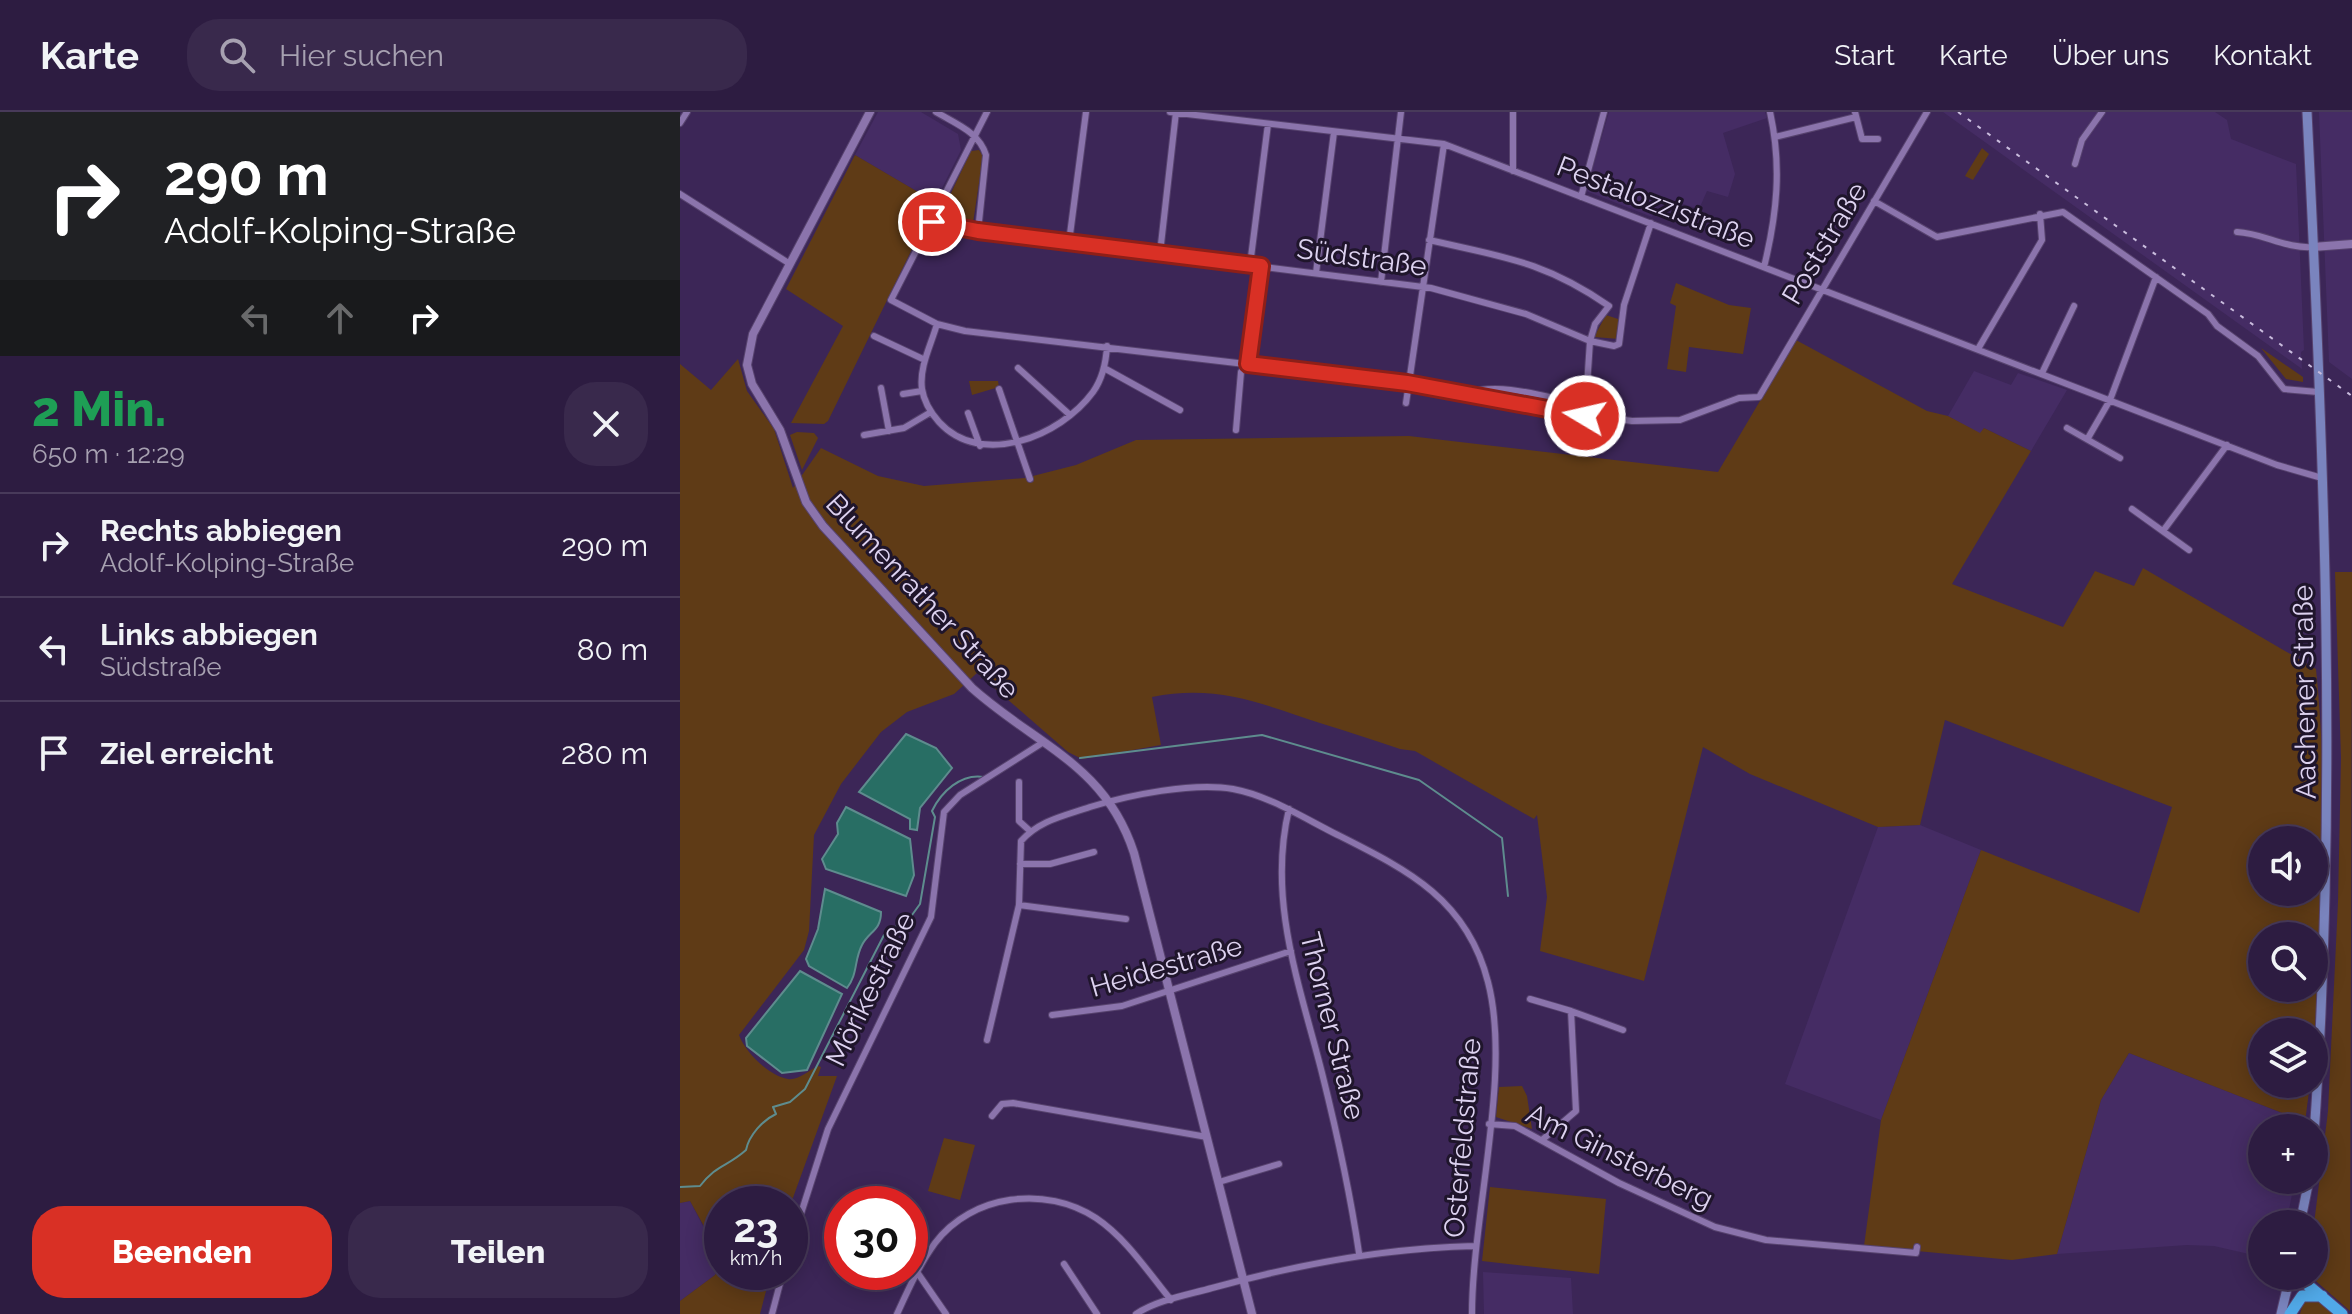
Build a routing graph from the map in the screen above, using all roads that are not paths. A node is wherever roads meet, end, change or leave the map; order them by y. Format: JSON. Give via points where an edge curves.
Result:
{"nodes":[{"id":1,"x":687,"y":112,"type":"edge"},
{"id":2,"x":870,"y":112,"type":"edge"},
{"id":3,"x":936,"y":112,"type":"edge"},
{"id":4,"x":987,"y":112,"type":"edge"},
{"id":5,"x":1086,"y":112,"type":"edge"},
{"id":6,"x":1170,"y":112,"type":"edge"},
{"id":7,"x":1176,"y":112,"type":"edge"},
{"id":8,"x":1401,"y":112,"type":"edge"},
{"id":9,"x":1513,"y":112,"type":"edge"},
{"id":10,"x":1604,"y":112,"type":"edge"},
{"id":11,"x":1770,"y":112,"type":"edge"},
{"id":12,"x":1927,"y":112,"type":"edge"},
{"id":13,"x":2102,"y":112,"type":"edge"},
{"id":14,"x":2307,"y":112,"type":"edge"},
{"id":15,"x":1856,"y":115,"type":"edge"},
{"id":16,"x":680,"y":123,"type":"edge"},
{"id":17,"x":1268,"y":124,"type":"junction"},
{"id":18,"x":1334,"y":132,"type":"junction"},
{"id":19,"x":975,"y":134,"type":"junction"},
{"id":20,"x":1775,"y":137,"type":"junction"},
{"id":21,"x":1397,"y":139,"type":"junction"},
{"id":22,"x":1878,"y":139,"type":"dead end"},
{"id":23,"x":1444,"y":144,"type":"junction"},
{"id":24,"x":2075,"y":164,"type":"dead end"},
{"id":25,"x":1513,"y":171,"type":"junction"},
{"id":26,"x":680,"y":194,"type":"edge"},
{"id":27,"x":1581,"y":197,"type":"junction"},
{"id":28,"x":1874,"y":201,"type":"junction"},
{"id":29,"x":2040,"y":214,"type":"junction"},
{"id":30,"x":932,"y":222,"type":"junction"},
{"id":31,"x":1651,"y":223,"type":"junction"},
{"id":32,"x":978,"y":231,"type":"junction"},
{"id":33,"x":2237,"y":232,"type":"dead end"},
{"id":34,"x":1429,"y":240,"type":"junction"},
{"id":35,"x":1069,"y":242,"type":"junction"},
{"id":36,"x":2352,"y":244,"type":"edge"},
{"id":37,"x":2313,"y":247,"type":"junction"},
{"id":38,"x":1160,"y":253,"type":"junction"},
{"id":39,"x":790,"y":264,"type":"junction"},
{"id":40,"x":1250,"y":265,"type":"junction"},
{"id":41,"x":1261,"y":266,"type":"junction"},
{"id":42,"x":1764,"y":267,"type":"junction"},
{"id":43,"x":1316,"y":273,"type":"junction"},
{"id":44,"x":2156,"y":277,"type":"junction"},
{"id":45,"x":1381,"y":282,"type":"junction"},
{"id":46,"x":1421,"y":287,"type":"junction"},
{"id":47,"x":1820,"y":290,"type":"junction"},
{"id":48,"x":1624,"y":305,"type":"junction"},
{"id":49,"x":1609,"y":306,"type":"junction"},
{"id":50,"x":2074,"y":306,"type":"dead end"},
{"id":51,"x":937,"y":324,"type":"junction"},
{"id":52,"x":874,"y":336,"type":"dead end"},
{"id":53,"x":1590,"y":341,"type":"junction"},
{"id":54,"x":1107,"y":346,"type":"junction"},
{"id":55,"x":1978,"y":349,"type":"junction"},
{"id":56,"x":925,"y":360,"type":"junction"},
{"id":57,"x":1248,"y":364,"type":"junction"},
{"id":58,"x":1018,"y":368,"type":"dead end"},
{"id":59,"x":1104,"y":368,"type":"junction"},
{"id":60,"x":2042,"y":373,"type":"junction"},
{"id":61,"x":1407,"y":383,"type":"junction"},
{"id":62,"x":881,"y":388,"type":"dead end"},
{"id":63,"x":999,"y":389,"type":"dead end"},
{"id":64,"x":922,"y":391,"type":"junction"},
{"id":65,"x":2318,"y":392,"type":"junction"},
{"id":66,"x":1468,"y":393,"type":"junction"},
{"id":67,"x":903,"y":394,"type":"dead end"},
{"id":68,"x":2110,"y":400,"type":"junction"},
{"id":69,"x":1406,"y":403,"type":"dead end"},
{"id":70,"x":1586,"y":405,"type":"junction"},
{"id":71,"x":1180,"y":410,"type":"dead end"},
{"id":72,"x":931,"y":412,"type":"junction"},
{"id":73,"x":968,"y":413,"type":"dead end"},
{"id":74,"x":1070,"y":415,"type":"junction"},
{"id":75,"x":1585,"y":416,"type":"junction"},
{"id":76,"x":2067,"y":428,"type":"dead end"},
{"id":77,"x":1236,"y":430,"type":"dead end"},
{"id":78,"x":889,"y":431,"type":"junction"},
{"id":79,"x":864,"y":435,"type":"dead end"},
{"id":80,"x":2088,"y":438,"type":"junction"},
{"id":81,"x":1018,"y":441,"type":"junction"},
{"id":82,"x":2227,"y":445,"type":"junction"},
{"id":83,"x":980,"y":446,"type":"junction"},
{"id":84,"x":2120,"y":458,"type":"dead end"},
{"id":85,"x":2322,"y":478,"type":"junction"},
{"id":86,"x":1030,"y":479,"type":"dead end"},
{"id":87,"x":2132,"y":509,"type":"dead end"},
{"id":88,"x":2163,"y":531,"type":"junction"},
{"id":89,"x":2189,"y":550,"type":"dead end"},
{"id":90,"x":1042,"y":743,"type":"junction"},
{"id":91,"x":1019,"y":782,"type":"dead end"},
{"id":92,"x":1111,"y":800,"type":"junction"},
{"id":93,"x":1289,"y":809,"type":"junction"},
{"id":94,"x":1030,"y":831,"type":"junction"},
{"id":95,"x":1094,"y":852,"type":"dead end"},
{"id":96,"x":1020,"y":864,"type":"junction"},
{"id":97,"x":1019,"y":905,"type":"junction"},
{"id":98,"x":1126,"y":919,"type":"dead end"},
{"id":99,"x":1291,"y":951,"type":"junction"},
{"id":100,"x":1171,"y":990,"type":"junction"},
{"id":101,"x":1530,"y":999,"type":"dead end"},
{"id":102,"x":1571,"y":1011,"type":"junction"},
{"id":103,"x":1052,"y":1015,"type":"dead end"},
{"id":104,"x":1623,"y":1030,"type":"dead end"},
{"id":105,"x":987,"y":1040,"type":"dead end"},
{"id":106,"x":2315,"y":1114,"type":"edge"},
{"id":107,"x":992,"y":1116,"type":"dead end"},
{"id":108,"x":1489,"y":1124,"type":"junction"},
{"id":109,"x":1207,"y":1137,"type":"junction"},
{"id":110,"x":1542,"y":1140,"type":"junction"},
{"id":111,"x":1279,"y":1164,"type":"dead end"},
{"id":112,"x":1219,"y":1182,"type":"junction"},
{"id":113,"x":808,"y":1192,"type":"edge"},
{"id":114,"x":1474,"y":1246,"type":"junction"},
{"id":115,"x":1917,"y":1247,"type":"dead end"},
{"id":116,"x":1359,"y":1253,"type":"junction"},
{"id":117,"x":928,"y":1254,"type":"edge"},
{"id":118,"x":1064,"y":1264,"type":"dead end"},
{"id":119,"x":1243,"y":1279,"type":"junction"},
{"id":120,"x":928,"y":1288,"type":"edge"},
{"id":121,"x":778,"y":1290,"type":"edge"},
{"id":122,"x":908,"y":1290,"type":"edge"},
{"id":123,"x":2287,"y":1290,"type":"edge"},
{"id":124,"x":2316,"y":1290,"type":"edge"},
{"id":125,"x":2325,"y":1297,"type":"junction"},
{"id":126,"x":1171,"y":1300,"type":"junction"},
{"id":127,"x":772,"y":1314,"type":"edge"},
{"id":128,"x":897,"y":1314,"type":"edge"},
{"id":129,"x":946,"y":1314,"type":"edge"},
{"id":130,"x":1097,"y":1314,"type":"edge"},
{"id":131,"x":1136,"y":1314,"type":"edge"},
{"id":132,"x":1252,"y":1314,"type":"edge"},
{"id":133,"x":1472,"y":1314,"type":"edge"},
{"id":134,"x":2281,"y":1314,"type":"edge"},
{"id":135,"x":2290,"y":1314,"type":"edge"},
{"id":136,"x":2342,"y":1314,"type":"edge"}],
"edges":[{"from":1,"to":16,"type":"street"},
{"from":2,"to":39,"type":"street","name":"Blumenrather Straße"},
{"from":3,"to":19,"type":"street"},
{"from":4,"to":19,"type":"street"},
{"from":5,"to":35,"type":"street"},
{"from":6,"to":7,"type":"street","name":"Pestalozzistraße"},
{"from":7,"to":17,"type":"street","name":"Pestalozzistraße"},
{"from":7,"to":38,"type":"street"},
{"from":8,"to":21,"type":"street"},
{"from":9,"to":25,"type":"street"},
{"from":10,"to":27,"type":"street"},
{"from":11,"to":20,"type":"street"},
{"from":12,"to":28,"type":"street","name":"Poststraße"},
{"from":13,"to":24,"type":"street","via":[[2082,140]]},
{"from":14,"to":37,"type":"main road","name":"Aachener Straße"},
{"from":15,"to":20,"type":"street"},
{"from":15,"to":22,"type":"street","via":[[1862,139]]},
{"from":17,"to":18,"type":"street","name":"Pestalozzistraße"},
{"from":17,"to":40,"type":"street"},
{"from":18,"to":21,"type":"street","name":"Pestalozzistraße"},
{"from":18,"to":43,"type":"street"},
{"from":19,"to":30,"type":"street"},
{"from":19,"to":32,"type":"street","via":[[986,155]]},
{"from":20,"to":42,"type":"street","via":[[1776,218]]},
{"from":21,"to":23,"type":"street","name":"Pestalozzistraße"},
{"from":21,"to":45,"type":"street"},
{"from":23,"to":25,"type":"street","name":"Pestalozzistraße"},
{"from":23,"to":34,"type":"street"},
{"from":25,"to":27,"type":"street","name":"Pestalozzistraße"},
{"from":26,"to":39,"type":"street"},
{"from":27,"to":31,"type":"street","name":"Pestalozzistraße"},
{"from":28,"to":29,"type":"street","via":[[1937,237]]},
{"from":28,"to":47,"type":"street","name":"Poststraße"},
{"from":29,"to":44,"type":"street","via":[[2063,212]]},
{"from":29,"to":55,"type":"street","via":[[2042,240]]},
{"from":30,"to":32,"type":"street","name":"Südstraße"},
{"from":30,"to":51,"type":"street","via":[[891,300]]},
{"from":31,"to":42,"type":"street","name":"Pestalozzistraße"},
{"from":31,"to":48,"type":"street"},
{"from":32,"to":35,"type":"street","name":"Südstraße"},
{"from":33,"to":37,"type":"street"},
{"from":34,"to":46,"type":"street"},
{"from":34,"to":49,"type":"street","via":[[1519,259]]},
{"from":35,"to":38,"type":"street","name":"Südstraße"},
{"from":36,"to":37,"type":"street"},
{"from":37,"to":65,"type":"main road","name":"Aachener Straße"},
{"from":38,"to":40,"type":"street","name":"Südstraße"},
{"from":39,"to":90,"type":"street","name":"Blumenrather Straße","via":[[753,334],[747,365],[752,384],[784,438],[806,502],[972,688]]},
{"from":40,"to":41,"type":"street","name":"Südstraße"},
{"from":41,"to":43,"type":"street","name":"Südstraße"},
{"from":41,"to":57,"type":"street"},
{"from":42,"to":47,"type":"street","name":"Pestalozzistraße"},
{"from":43,"to":45,"type":"street","name":"Südstraße"},
{"from":44,"to":65,"type":"street","via":[[2258,356],[2284,389]]},
{"from":44,"to":68,"type":"street"},
{"from":45,"to":46,"type":"street","name":"Südstraße"},
{"from":46,"to":53,"type":"street","name":"Südstraße","via":[[1495,304]]},
{"from":46,"to":61,"type":"street"},
{"from":47,"to":55,"type":"street","name":"Pestalozzistraße"},
{"from":47,"to":75,"type":"street","name":"Poststraße","via":[[1759,397],[1739,398],[1671,422]]},
{"from":48,"to":49,"type":"street"},
{"from":48,"to":53,"type":"street","via":[[1619,344]]},
{"from":49,"to":53,"type":"street"},
{"from":50,"to":60,"type":"street"},
{"from":51,"to":54,"type":"street"},
{"from":51,"to":56,"type":"street"},
{"from":52,"to":56,"type":"street"},
{"from":53,"to":70,"type":"street"},
{"from":54,"to":57,"type":"street"},
{"from":54,"to":59,"type":"street"},
{"from":55,"to":60,"type":"street","name":"Pestalozzistraße"},
{"from":56,"to":64,"type":"street"},
{"from":57,"to":61,"type":"street"},
{"from":57,"to":77,"type":"street","via":[[1241,372]]},
{"from":58,"to":74,"type":"street"},
{"from":59,"to":71,"type":"street"},
{"from":59,"to":74,"type":"street","via":[[1093,392]]},
{"from":60,"to":68,"type":"street","name":"Pestalozzistraße"},
{"from":61,"to":66,"type":"street"},
{"from":61,"to":69,"type":"street"},
{"from":62,"to":78,"type":"street"},
{"from":63,"to":81,"type":"street"},
{"from":64,"to":67,"type":"street"},
{"from":64,"to":72,"type":"street"},
{"from":65,"to":85,"type":"main road","name":"Aachener Straße"},
{"from":66,"to":70,"type":"street","via":[[1496,390]]},
{"from":66,"to":75,"type":"street"},
{"from":68,"to":80,"type":"street"},
{"from":68,"to":82,"type":"street","name":"Pestalozzistraße"},
{"from":70,"to":75,"type":"street"},
{"from":72,"to":78,"type":"street"},
{"from":72,"to":83,"type":"street","via":[[961,440]]},
{"from":73,"to":83,"type":"street"},
{"from":74,"to":81,"type":"street"},
{"from":76,"to":80,"type":"street"},
{"from":78,"to":79,"type":"street"},
{"from":80,"to":84,"type":"street"},
{"from":81,"to":83,"type":"street"},
{"from":81,"to":86,"type":"street"},
{"from":82,"to":85,"type":"street","name":"Pestalozzistraße"},
{"from":82,"to":88,"type":"street"},
{"from":85,"to":106,"type":"main road","name":"Aachener Straße","via":[[2330,761]]},
{"from":87,"to":88,"type":"street"},
{"from":88,"to":89,"type":"street"},
{"from":90,"to":92,"type":"street","name":"Blumenrather Straße","via":[[1084,772]]},
{"from":90,"to":113,"type":"street","name":"Mörikestraße","via":[[960,795],[944,812],[931,917],[828,1129]]},
{"from":91,"to":94,"type":"street","via":[[1019,821]]},
{"from":92,"to":93,"type":"street","name":"Osterfeldstraße","via":[[1233,789]]},
{"from":92,"to":94,"type":"street","name":"Osterfeldstraße","via":[[1046,820]]},
{"from":92,"to":100,"type":"street","name":"Blumenrather Straße","via":[[1134,853]]},
{"from":93,"to":99,"type":"street","name":"Thorner Straße","via":[[1282,836],[1280,892]]},
{"from":93,"to":108,"type":"street","name":"Osterfeldstraße","via":[[1431,888],[1475,944],[1494,1023]]},
{"from":94,"to":96,"type":"street","via":[[1021,841]]},
{"from":95,"to":96,"type":"street","via":[[1050,864]]},
{"from":96,"to":97,"type":"street"},
{"from":97,"to":98,"type":"street"},
{"from":97,"to":105,"type":"street"},
{"from":99,"to":100,"type":"street","name":"Heidestraße"},
{"from":99,"to":116,"type":"street","name":"Thorner Straße","via":[[1346,1167]]},
{"from":100,"to":103,"type":"street","name":"Heidestraße","via":[[1094,1012]]},
{"from":100,"to":109,"type":"street","name":"Blumenrather Straße"},
{"from":101,"to":102,"type":"street"},
{"from":102,"to":104,"type":"street"},
{"from":102,"to":110,"type":"street","via":[[1576,1111]]},
{"from":107,"to":109,"type":"street","via":[[1002,1104],[1013,1103]]},
{"from":108,"to":110,"type":"street","name":"Am Ginsterberg","via":[[1515,1126]]},
{"from":108,"to":114,"type":"street","name":"Osterfeldstraße"},
{"from":109,"to":112,"type":"street","name":"Blumenrather Straße"},
{"from":110,"to":115,"type":"street","name":"Am Ginsterberg","via":[[1684,1216],[1740,1235],[1916,1253]]},
{"from":111,"to":112,"type":"street"},
{"from":112,"to":119,"type":"street","name":"Blumenrather Straße"},
{"from":114,"to":116,"type":"street"},
{"from":114,"to":133,"type":"street","name":"Osterfeldstraße"},
{"from":116,"to":119,"type":"street"},
{"from":117,"to":126,"type":"street","via":[[959,1220],[982,1207],[1043,1198],[1096,1218]]},
{"from":118,"to":130,"type":"street"},
{"from":119,"to":126,"type":"street"},
{"from":119,"to":132,"type":"street","name":"Blumenrather Straße"},
{"from":120,"to":129,"type":"street"},
{"from":121,"to":127,"type":"street"},
{"from":122,"to":128,"type":"street"},
{"from":123,"to":134,"type":"main road"},
{"from":124,"to":125,"type":"highway"},
{"from":125,"to":135,"type":"highway","via":[[2302,1296]]},
{"from":125,"to":136,"type":"highway"},
{"from":126,"to":131,"type":"street"}]}
